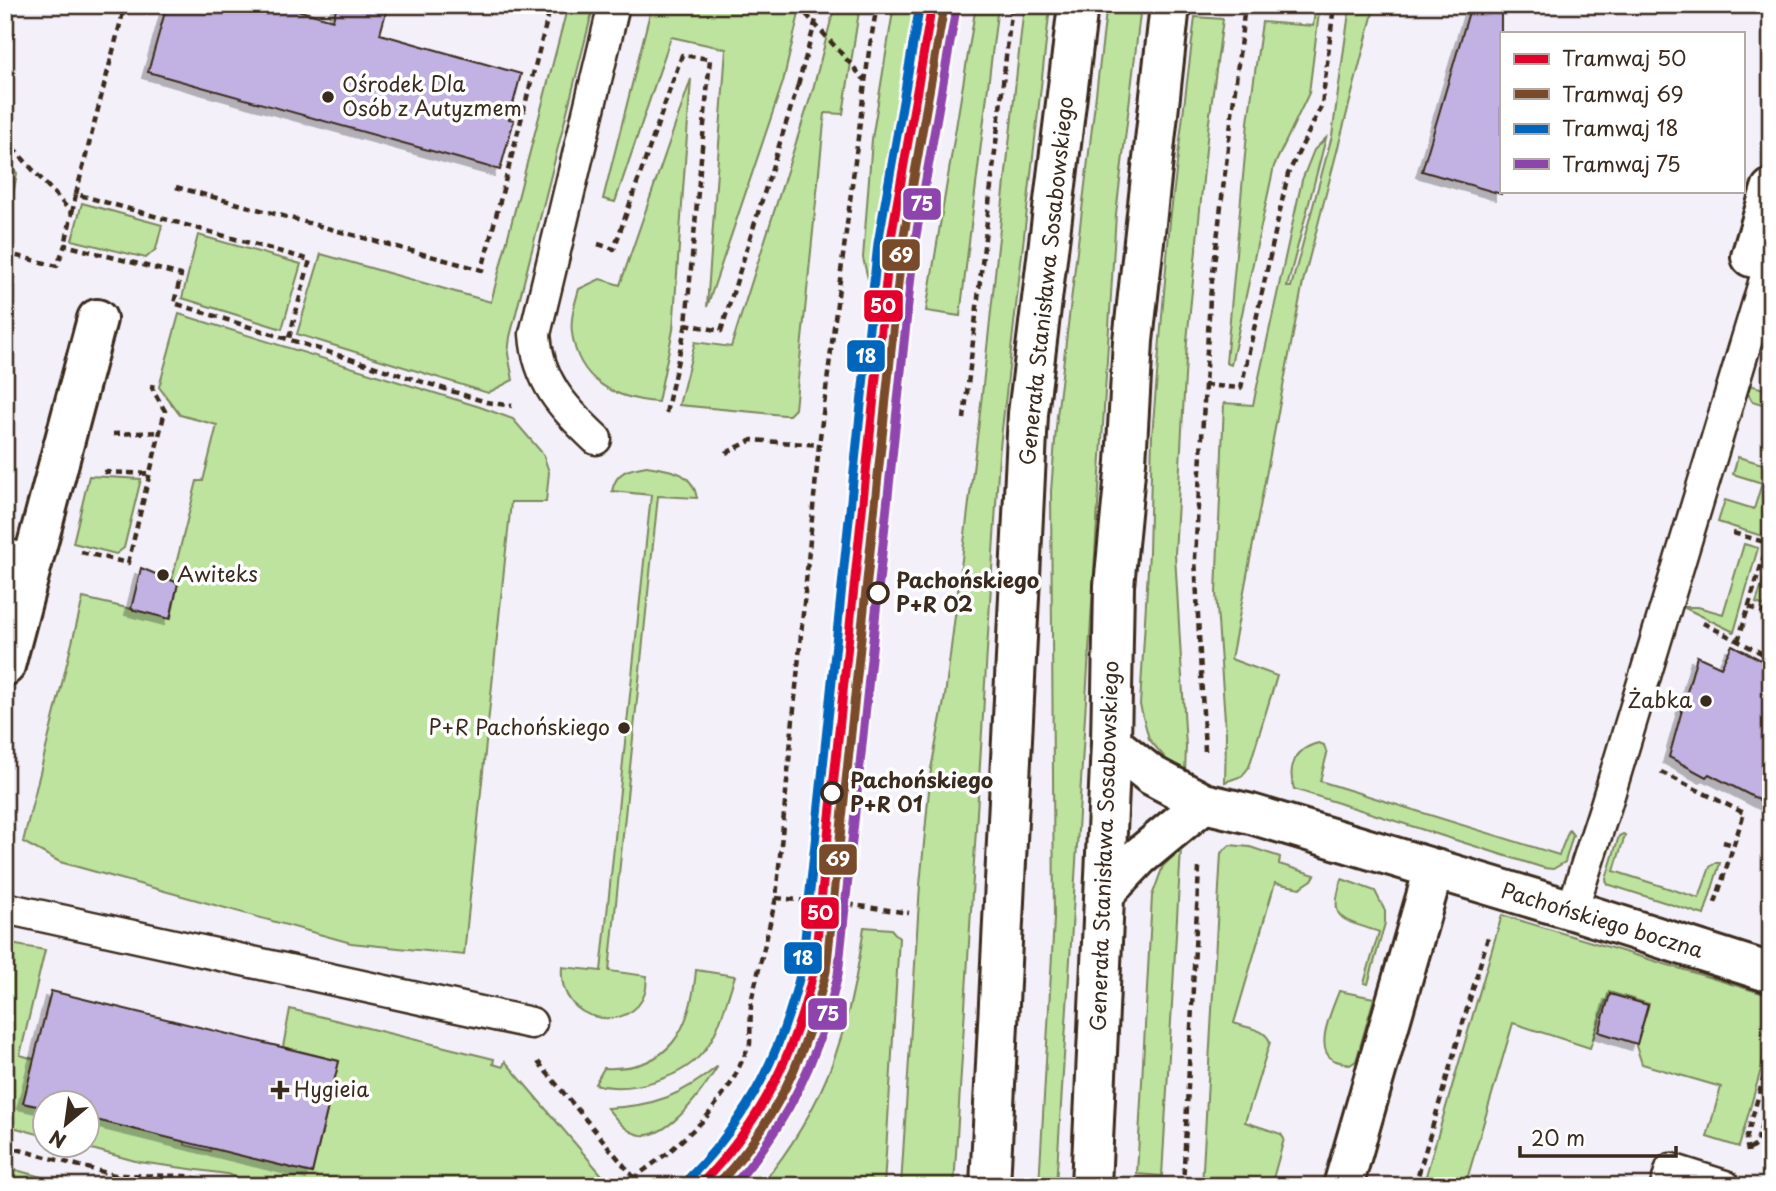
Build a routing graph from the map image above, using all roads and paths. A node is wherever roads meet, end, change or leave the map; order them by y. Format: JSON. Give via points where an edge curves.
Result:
{"nodes":[{"id":1,"x":125,"y":5,"type":"edge"},
{"id":2,"x":551,"y":5,"type":"edge"},
{"id":3,"x":614,"y":5,"type":"edge"},
{"id":4,"x":798,"y":5,"type":"edge"},
{"id":5,"x":820,"y":5,"type":"edge"},
{"id":6,"x":877,"y":5,"type":"edge"},
{"id":7,"x":1012,"y":5,"type":"edge"},
{"id":8,"x":1079,"y":5,"type":"edge"},
{"id":9,"x":1170,"y":5,"type":"edge"},
{"id":10,"x":1200,"y":5,"type":"edge"},
{"id":11,"x":1245,"y":5,"type":"edge"},
{"id":12,"x":1303,"y":5,"type":"edge"},
{"id":13,"x":1334,"y":5,"type":"edge"},
{"id":14,"x":865,"y":80,"type":"junction"},
{"id":15,"x":5,"y":139,"type":"edge"},
{"id":16,"x":176,"y":187,"type":"dead end"},
{"id":17,"x":1771,"y":189,"type":"edge"},
{"id":18,"x":76,"y":194,"type":"junction"},
{"id":19,"x":72,"y":213,"type":"junction"},
{"id":20,"x":593,"y":243,"type":"dead end"},
{"id":21,"x":65,"y":245,"type":"junction"},
{"id":22,"x":5,"y":253,"type":"edge"},
{"id":23,"x":1771,"y":263,"type":"edge"},
{"id":24,"x":97,"y":319,"type":"dead end"},
{"id":25,"x":686,"y":324,"type":"junction"},
{"id":26,"x":289,"y":338,"type":"junction"},
{"id":27,"x":153,"y":382,"type":"dead end"},
{"id":28,"x":1205,"y":385,"type":"junction"},
{"id":29,"x":523,"y":402,"type":"dead end"},
{"id":30,"x":666,"y":413,"type":"dead end"},
{"id":31,"x":964,"y":419,"type":"dead end"},
{"id":32,"x":160,"y":432,"type":"junction"},
{"id":33,"x":108,"y":435,"type":"dead end"},
{"id":34,"x":596,"y":439,"type":"dead end"},
{"id":35,"x":819,"y":445,"type":"junction"},
{"id":36,"x":726,"y":453,"type":"dead end"},
{"id":37,"x":98,"y":471,"type":"dead end"},
{"id":38,"x":150,"y":474,"type":"junction"},
{"id":39,"x":1771,"y":533,"type":"edge"},
{"id":40,"x":78,"y":551,"type":"dead end"},
{"id":41,"x":19,"y":558,"type":"edge"},
{"id":42,"x":1749,"y":607,"type":"junction"},
{"id":43,"x":1771,"y":615,"type":"edge"},
{"id":44,"x":1738,"y":641,"type":"dead end"},
{"id":45,"x":5,"y":666,"type":"edge"},
{"id":46,"x":1111,"y":743,"type":"junction"},
{"id":47,"x":1206,"y":759,"type":"dead end"},
{"id":48,"x":1660,"y":771,"type":"dead end"},
{"id":49,"x":1204,"y":803,"type":"junction"},
{"id":50,"x":1723,"y":842,"type":"dead end"},
{"id":51,"x":1734,"y":845,"type":"junction"},
{"id":52,"x":1200,"y":858,"type":"dead end"},
{"id":53,"x":1434,"y":869,"type":"junction"},
{"id":54,"x":1503,"y":889,"type":"junction"},
{"id":55,"x":1105,"y":893,"type":"junction"},
{"id":56,"x":776,"y":898,"type":"junction"},
{"id":57,"x":5,"y":908,"type":"edge"},
{"id":58,"x":1572,"y":910,"type":"junction"},
{"id":59,"x":1712,"y":910,"type":"dead end"},
{"id":60,"x":909,"y":913,"type":"dead end"},
{"id":61,"x":1771,"y":973,"type":"edge"},
{"id":62,"x":531,"y":1023,"type":"dead end"},
{"id":63,"x":1771,"y":1051,"type":"edge"},
{"id":64,"x":537,"y":1062,"type":"dead end"},
{"id":65,"x":1771,"y":1092,"type":"edge"},
{"id":66,"x":5,"y":1146,"type":"edge"},
{"id":67,"x":114,"y":1175,"type":"junction"},
{"id":68,"x":634,"y":1177,"type":"junction"},
{"id":69,"x":131,"y":1186,"type":"edge"},
{"id":70,"x":230,"y":1186,"type":"edge"},
{"id":71,"x":623,"y":1186,"type":"edge"},
{"id":72,"x":641,"y":1186,"type":"edge"},
{"id":73,"x":990,"y":1186,"type":"edge"},
{"id":74,"x":1091,"y":1186,"type":"edge"},
{"id":75,"x":1183,"y":1186,"type":"edge"},
{"id":76,"x":1343,"y":1186,"type":"edge"},
{"id":77,"x":1415,"y":1186,"type":"edge"},
{"id":78,"x":1666,"y":1186,"type":"edge"},
{"id":79,"x":1725,"y":1186,"type":"edge"}],
"edges":[{"from":1,"to":18,"type":"path"},
{"from":2,"to":16,"type":"path","via":[[482,270]]},
{"from":3,"to":34,"type":"lane","via":[[534,334],[536,354],[551,390]]},
{"from":4,"to":14,"type":"path"},
{"from":5,"to":25,"type":"path","bridge":true,"via":[[721,331]]},
{"from":6,"to":14,"type":"path"},
{"from":7,"to":31,"type":"path"},
{"from":8,"to":73,"type":"main road","name":"Generała Stanisława Sosabowskiego","via":[[1028,414]]},
{"from":9,"to":46,"type":"main road","name":"Generała Stanisława Sosabowskiego","via":[[1133,341],[1115,586]]},
{"from":10,"to":12,"type":"path","bridge":true,"via":[[1302,12]]},
{"from":11,"to":28,"type":"path","via":[[1212,285]]},
{"from":13,"to":28,"type":"path","via":[[1322,105],[1288,174],[1241,388]]},
{"from":14,"to":35,"type":"path"},
{"from":15,"to":19,"type":"path"},
{"from":17,"to":23,"type":"main road","via":[[1751,257]]},
{"from":18,"to":19,"type":"path"},
{"from":18,"to":26,"type":"path","via":[[310,260]]},
{"from":19,"to":21,"type":"path"},
{"from":20,"to":25,"type":"path","via":[[614,249],[682,55],[710,59]]},
{"from":21,"to":22,"type":"path","via":[[57,266]]},
{"from":21,"to":26,"type":"path","via":[[181,275],[174,303]]},
{"from":23,"to":58,"type":"lane"},
{"from":24,"to":41,"type":"main road"},
{"from":25,"to":30,"type":"path"},
{"from":26,"to":29,"type":"path","via":[[486,402],[513,406]]},
{"from":27,"to":32,"type":"path","via":[[165,411]]},
{"from":28,"to":47,"type":"path","via":[[1195,585]]},
{"from":32,"to":33,"type":"path"},
{"from":32,"to":38,"type":"path"},
{"from":35,"to":36,"type":"path","via":[[752,440]]},
{"from":35,"to":56,"type":"path"},
{"from":37,"to":38,"type":"path"},
{"from":38,"to":40,"type":"path","via":[[128,562]]},
{"from":39,"to":42,"type":"path"},
{"from":41,"to":45,"type":"main road"},
{"from":42,"to":43,"type":"path"},
{"from":42,"to":44,"type":"path"},
{"from":46,"to":49,"type":"main road","name":"Pachońskiego boczna","via":[[1151,775]]},
{"from":46,"to":55,"type":"main road","name":"Generała Stanisława Sosabowskiego"},
{"from":48,"to":51,"type":"path","via":[[1744,813]]},
{"from":49,"to":53,"type":"main road","name":"Pachońskiego boczna"},
{"from":49,"to":55,"type":"main road","via":[[1139,857]]},
{"from":50,"to":51,"type":"path"},
{"from":51,"to":59,"type":"path"},
{"from":52,"to":75,"type":"path"},
{"from":53,"to":54,"type":"main road","name":"Pachońskiego boczna"},
{"from":53,"to":76,"type":"main road"},
{"from":54,"to":58,"type":"main road","name":"Pachońskiego boczna"},
{"from":54,"to":77,"type":"path"},
{"from":55,"to":74,"type":"main road","name":"Generała Stanisława Sosabowskiego"},
{"from":56,"to":60,"type":"path"},
{"from":56,"to":68,"type":"path","via":[[751,1002],[751,1044],[744,1060],[705,1119]]},
{"from":57,"to":62,"type":"lane"},
{"from":58,"to":61,"type":"main road","name":"Pachońskiego boczna"},
{"from":63,"to":65,"type":"path","via":[[1746,1140],[1749,1150],[1756,1145]]},
{"from":64,"to":68,"type":"path"},
{"from":66,"to":67,"type":"path"},
{"from":67,"to":69,"type":"path"},
{"from":67,"to":70,"type":"path","via":[[186,1176]]},
{"from":68,"to":71,"type":"path"},
{"from":68,"to":72,"type":"path"},
{"from":78,"to":79,"type":"lane","via":[[1671,1170]]}]}
